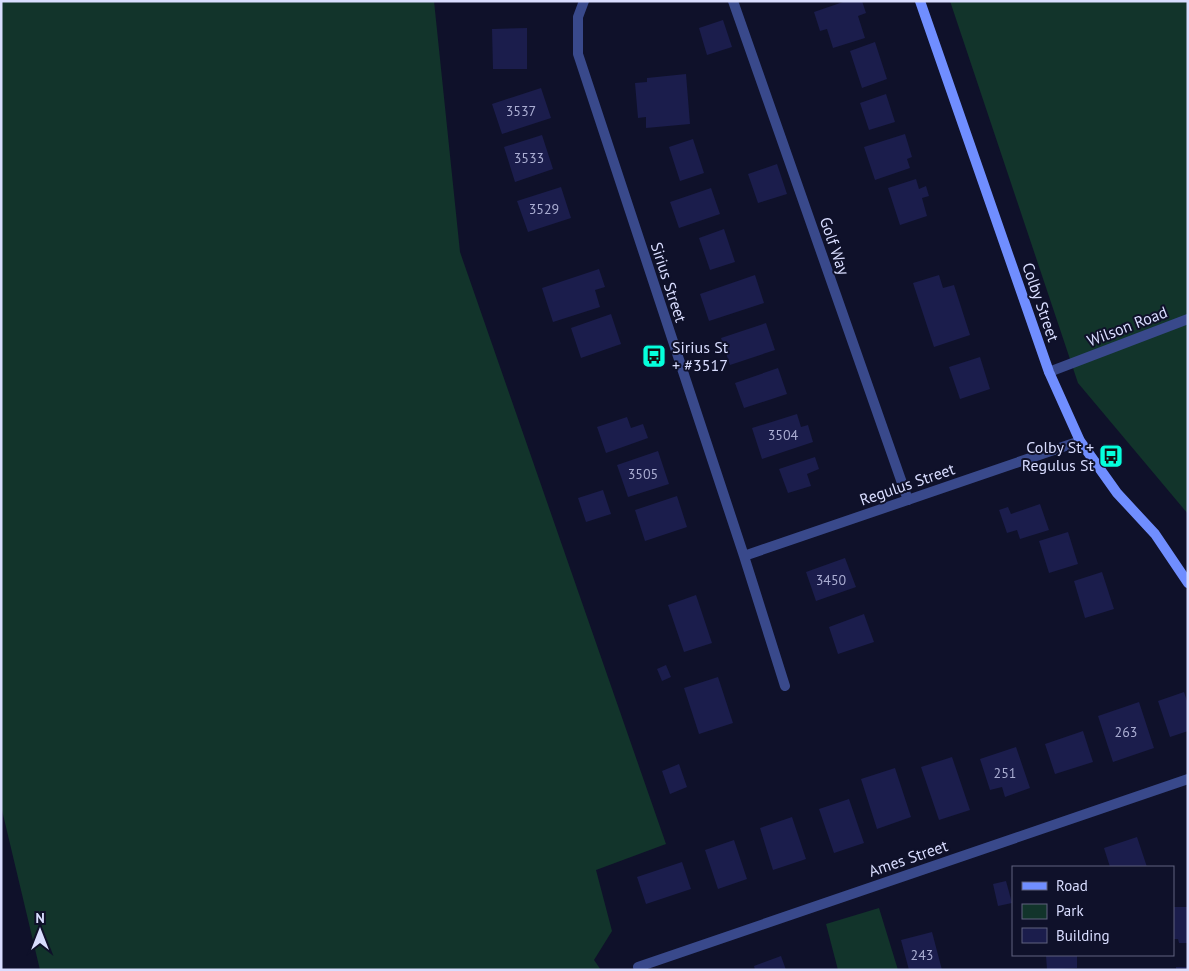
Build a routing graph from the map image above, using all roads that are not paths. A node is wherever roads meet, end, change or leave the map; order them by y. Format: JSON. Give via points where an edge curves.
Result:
{"nodes":[{"id":1,"x":584,"y":1,"type":"edge"},
{"id":2,"x":733,"y":1,"type":"edge"},
{"id":3,"x":920,"y":1,"type":"edge"},
{"id":4,"x":1188,"y":319,"type":"edge"},
{"id":5,"x":1049,"y":372,"type":"junction"},
{"id":6,"x":1080,"y":441,"type":"junction"},
{"id":7,"x":908,"y":500,"type":"junction"},
{"id":8,"x":744,"y":556,"type":"junction"},
{"id":9,"x":1188,"y":583,"type":"edge"},
{"id":10,"x":784,"y":686,"type":"dead end"},
{"id":11,"x":1188,"y":779,"type":"edge"},
{"id":12,"x":638,"y":967,"type":"dead end"}],
"edges":[{"from":1,"to":8,"type":"street","name":"Sirius Street","via":[[578,17],[578,54]]},
{"from":2,"to":7,"type":"street","name":"Golf Way"},
{"from":3,"to":5,"type":"street","name":"Colby Street"},
{"from":4,"to":5,"type":"street","name":"Wilson Road"},
{"from":5,"to":6,"type":"street","name":"Colby Street"},
{"from":6,"to":7,"type":"street","name":"Regulus Street"},
{"from":6,"to":9,"type":"street","name":"Colby Street","via":[[1116,493],[1155,534]]},
{"from":7,"to":8,"type":"street","name":"Regulus Street"},
{"from":8,"to":10,"type":"street","name":"Sirius Street"},
{"from":11,"to":12,"type":"street","name":"Ames Street"}]}
